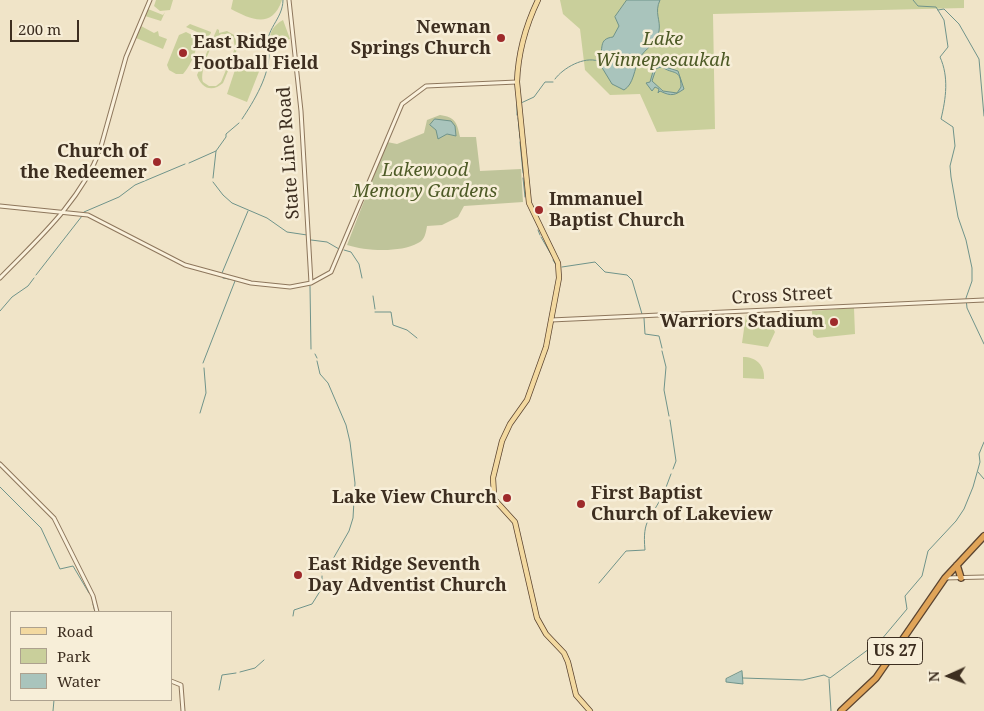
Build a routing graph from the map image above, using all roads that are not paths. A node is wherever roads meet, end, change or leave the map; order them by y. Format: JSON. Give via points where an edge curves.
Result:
{"nodes":[{"id":1,"x":150,"y":0,"type":"edge"},
{"id":2,"x":289,"y":0,"type":"edge"},
{"id":3,"x":538,"y":0,"type":"edge"},
{"id":4,"x":517,"y":82,"type":"junction"},
{"id":5,"x":0,"y":206,"type":"edge"},
{"id":6,"x":64,"y":212,"type":"junction"},
{"id":7,"x":0,"y":278,"type":"edge"},
{"id":8,"x":311,"y":283,"type":"junction"},
{"id":9,"x":984,"y":300,"type":"edge"},
{"id":10,"x":551,"y":320,"type":"junction"},
{"id":11,"x":0,"y":464,"type":"edge"},
{"id":12,"x":984,"y":536,"type":"edge"},
{"id":13,"x":957,"y":566,"type":"junction"},
{"id":14,"x":982,"y":577,"type":"edge"},
{"id":15,"x":945,"y":578,"type":"junction"},
{"id":16,"x":961,"y":578,"type":"junction"},
{"id":17,"x":97,"y":611,"type":"edge"},
{"id":18,"x":172,"y":681,"type":"edge"},
{"id":19,"x":183,"y":711,"type":"edge"},
{"id":20,"x":590,"y":711,"type":"edge"},
{"id":21,"x":841,"y":711,"type":"edge"}],
"edges":[{"from":1,"to":6,"type":"street","via":[[126,57],[99,153]]},
{"from":2,"to":8,"type":"street","name":"State Line Road","via":[[302,127]]},
{"from":3,"to":4,"type":"main road","via":[[529,20]]},
{"from":4,"to":8,"type":"street","via":[[426,86],[399,108],[331,272]]},
{"from":4,"to":10,"type":"main road","via":[[529,202],[558,263],[559,278]]},
{"from":5,"to":6,"type":"street"},
{"from":6,"to":7,"type":"street"},
{"from":6,"to":8,"type":"street","via":[[96,218],[185,265],[219,275],[274,287]]},
{"from":9,"to":10,"type":"street","name":"Cross Street"},
{"from":10,"to":20,"type":"main road","via":[[546,346],[527,400],[502,441],[493,478],[494,495],[515,522],[537,618],[546,634],[564,653],[576,695]]},
{"from":11,"to":17,"type":"street","via":[[54,518],[93,596]]},
{"from":12,"to":13,"type":"highway","number":"US 27"},
{"from":13,"to":15,"type":"highway","number":"US 27"},
{"from":13,"to":16,"type":"highway"},
{"from":14,"to":16,"type":"street"},
{"from":15,"to":16,"type":"street"},
{"from":15,"to":21,"type":"highway","number":"US 27","via":[[876,678]]},
{"from":18,"to":19,"type":"street","via":[[181,686]]}]}
